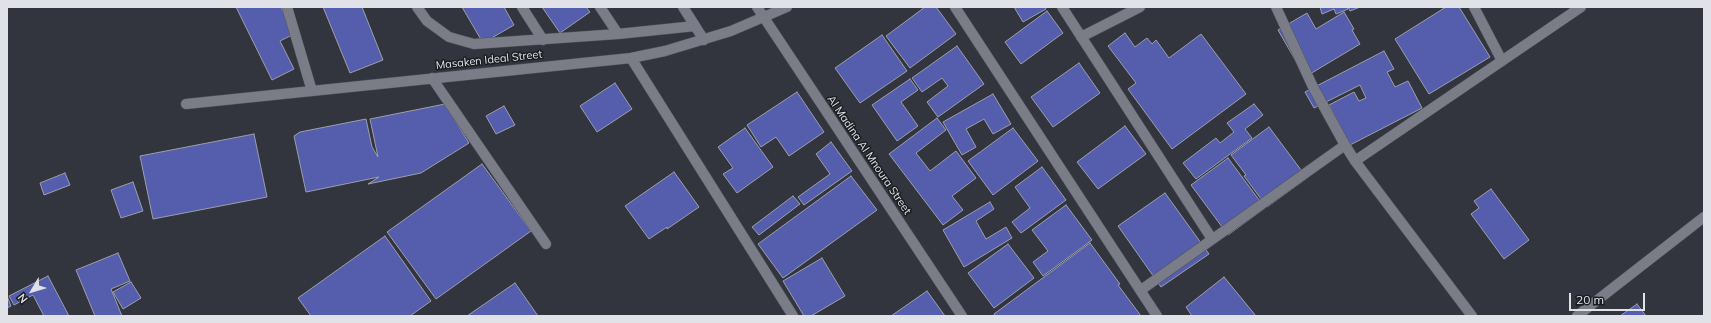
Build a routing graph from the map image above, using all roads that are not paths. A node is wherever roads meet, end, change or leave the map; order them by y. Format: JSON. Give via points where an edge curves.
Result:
{"nodes":[{"id":1,"x":287,"y":7,"type":"edge"},
{"id":2,"x":417,"y":7,"type":"edge"},
{"id":3,"x":522,"y":7,"type":"edge"},
{"id":4,"x":600,"y":7,"type":"edge"},
{"id":5,"x":683,"y":7,"type":"edge"},
{"id":6,"x":757,"y":7,"type":"edge"},
{"id":7,"x":787,"y":7,"type":"edge"},
{"id":8,"x":955,"y":7,"type":"edge"},
{"id":9,"x":1062,"y":7,"type":"edge"},
{"id":10,"x":1140,"y":7,"type":"edge"},
{"id":11,"x":1276,"y":7,"type":"edge"},
{"id":12,"x":1474,"y":7,"type":"edge"},
{"id":13,"x":1581,"y":7,"type":"edge"},
{"id":14,"x":763,"y":18,"type":"junction"},
{"id":15,"x":695,"y":26,"type":"junction"},
{"id":16,"x":618,"y":34,"type":"junction"},
{"id":17,"x":1082,"y":37,"type":"junction"},
{"id":18,"x":543,"y":40,"type":"junction"},
{"id":19,"x":704,"y":40,"type":"junction"},
{"id":20,"x":630,"y":58,"type":"junction"},
{"id":21,"x":1502,"y":61,"type":"junction"},
{"id":22,"x":432,"y":78,"type":"junction"},
{"id":23,"x":312,"y":91,"type":"junction"},
{"id":24,"x":186,"y":104,"type":"dead end"},
{"id":25,"x":1345,"y":146,"type":"junction"},
{"id":26,"x":1355,"y":160,"type":"junction"},
{"id":27,"x":1704,"y":216,"type":"edge"},
{"id":28,"x":1212,"y":240,"type":"junction"},
{"id":29,"x":546,"y":244,"type":"dead end"},
{"id":30,"x":1141,"y":290,"type":"junction"},
{"id":31,"x":793,"y":316,"type":"edge"},
{"id":32,"x":962,"y":316,"type":"edge"},
{"id":33,"x":1157,"y":316,"type":"edge"},
{"id":34,"x":1472,"y":316,"type":"edge"},
{"id":35,"x":1577,"y":316,"type":"edge"}],
"edges":[{"from":1,"to":23,"type":"street"},
{"from":2,"to":18,"type":"street","via":[[427,21],[449,36],[474,44]]},
{"from":3,"to":18,"type":"street"},
{"from":4,"to":16,"type":"street"},
{"from":5,"to":15,"type":"street"},
{"from":6,"to":14,"type":"street","name":"Al Madina Al Mnoura Street"},
{"from":7,"to":14,"type":"street","name":"Masaken Ideal Street"},
{"from":8,"to":30,"type":"street"},
{"from":9,"to":17,"type":"street"},
{"from":10,"to":17,"type":"street"},
{"from":11,"to":25,"type":"street","via":[[1313,87]]},
{"from":12,"to":21,"type":"street"},
{"from":13,"to":21,"type":"street"},
{"from":14,"to":19,"type":"street","name":"Masaken Ideal Street"},
{"from":14,"to":32,"type":"street","name":"Al Madina Al Mnoura Street"},
{"from":15,"to":16,"type":"street"},
{"from":15,"to":19,"type":"street"},
{"from":16,"to":18,"type":"street"},
{"from":17,"to":28,"type":"street"},
{"from":19,"to":20,"type":"street","name":"Masaken Ideal Street","via":[[665,52]]},
{"from":20,"to":22,"type":"street","name":"Masaken Ideal Street"},
{"from":20,"to":31,"type":"street"},
{"from":21,"to":26,"type":"street"},
{"from":22,"to":23,"type":"street","name":"Masaken Ideal Street"},
{"from":22,"to":29,"type":"street"},
{"from":23,"to":24,"type":"street","name":"Masaken Ideal Street"},
{"from":25,"to":26,"type":"street"},
{"from":25,"to":28,"type":"street"},
{"from":26,"to":34,"type":"street"},
{"from":27,"to":35,"type":"street"},
{"from":28,"to":30,"type":"street"},
{"from":30,"to":33,"type":"street"}]}
